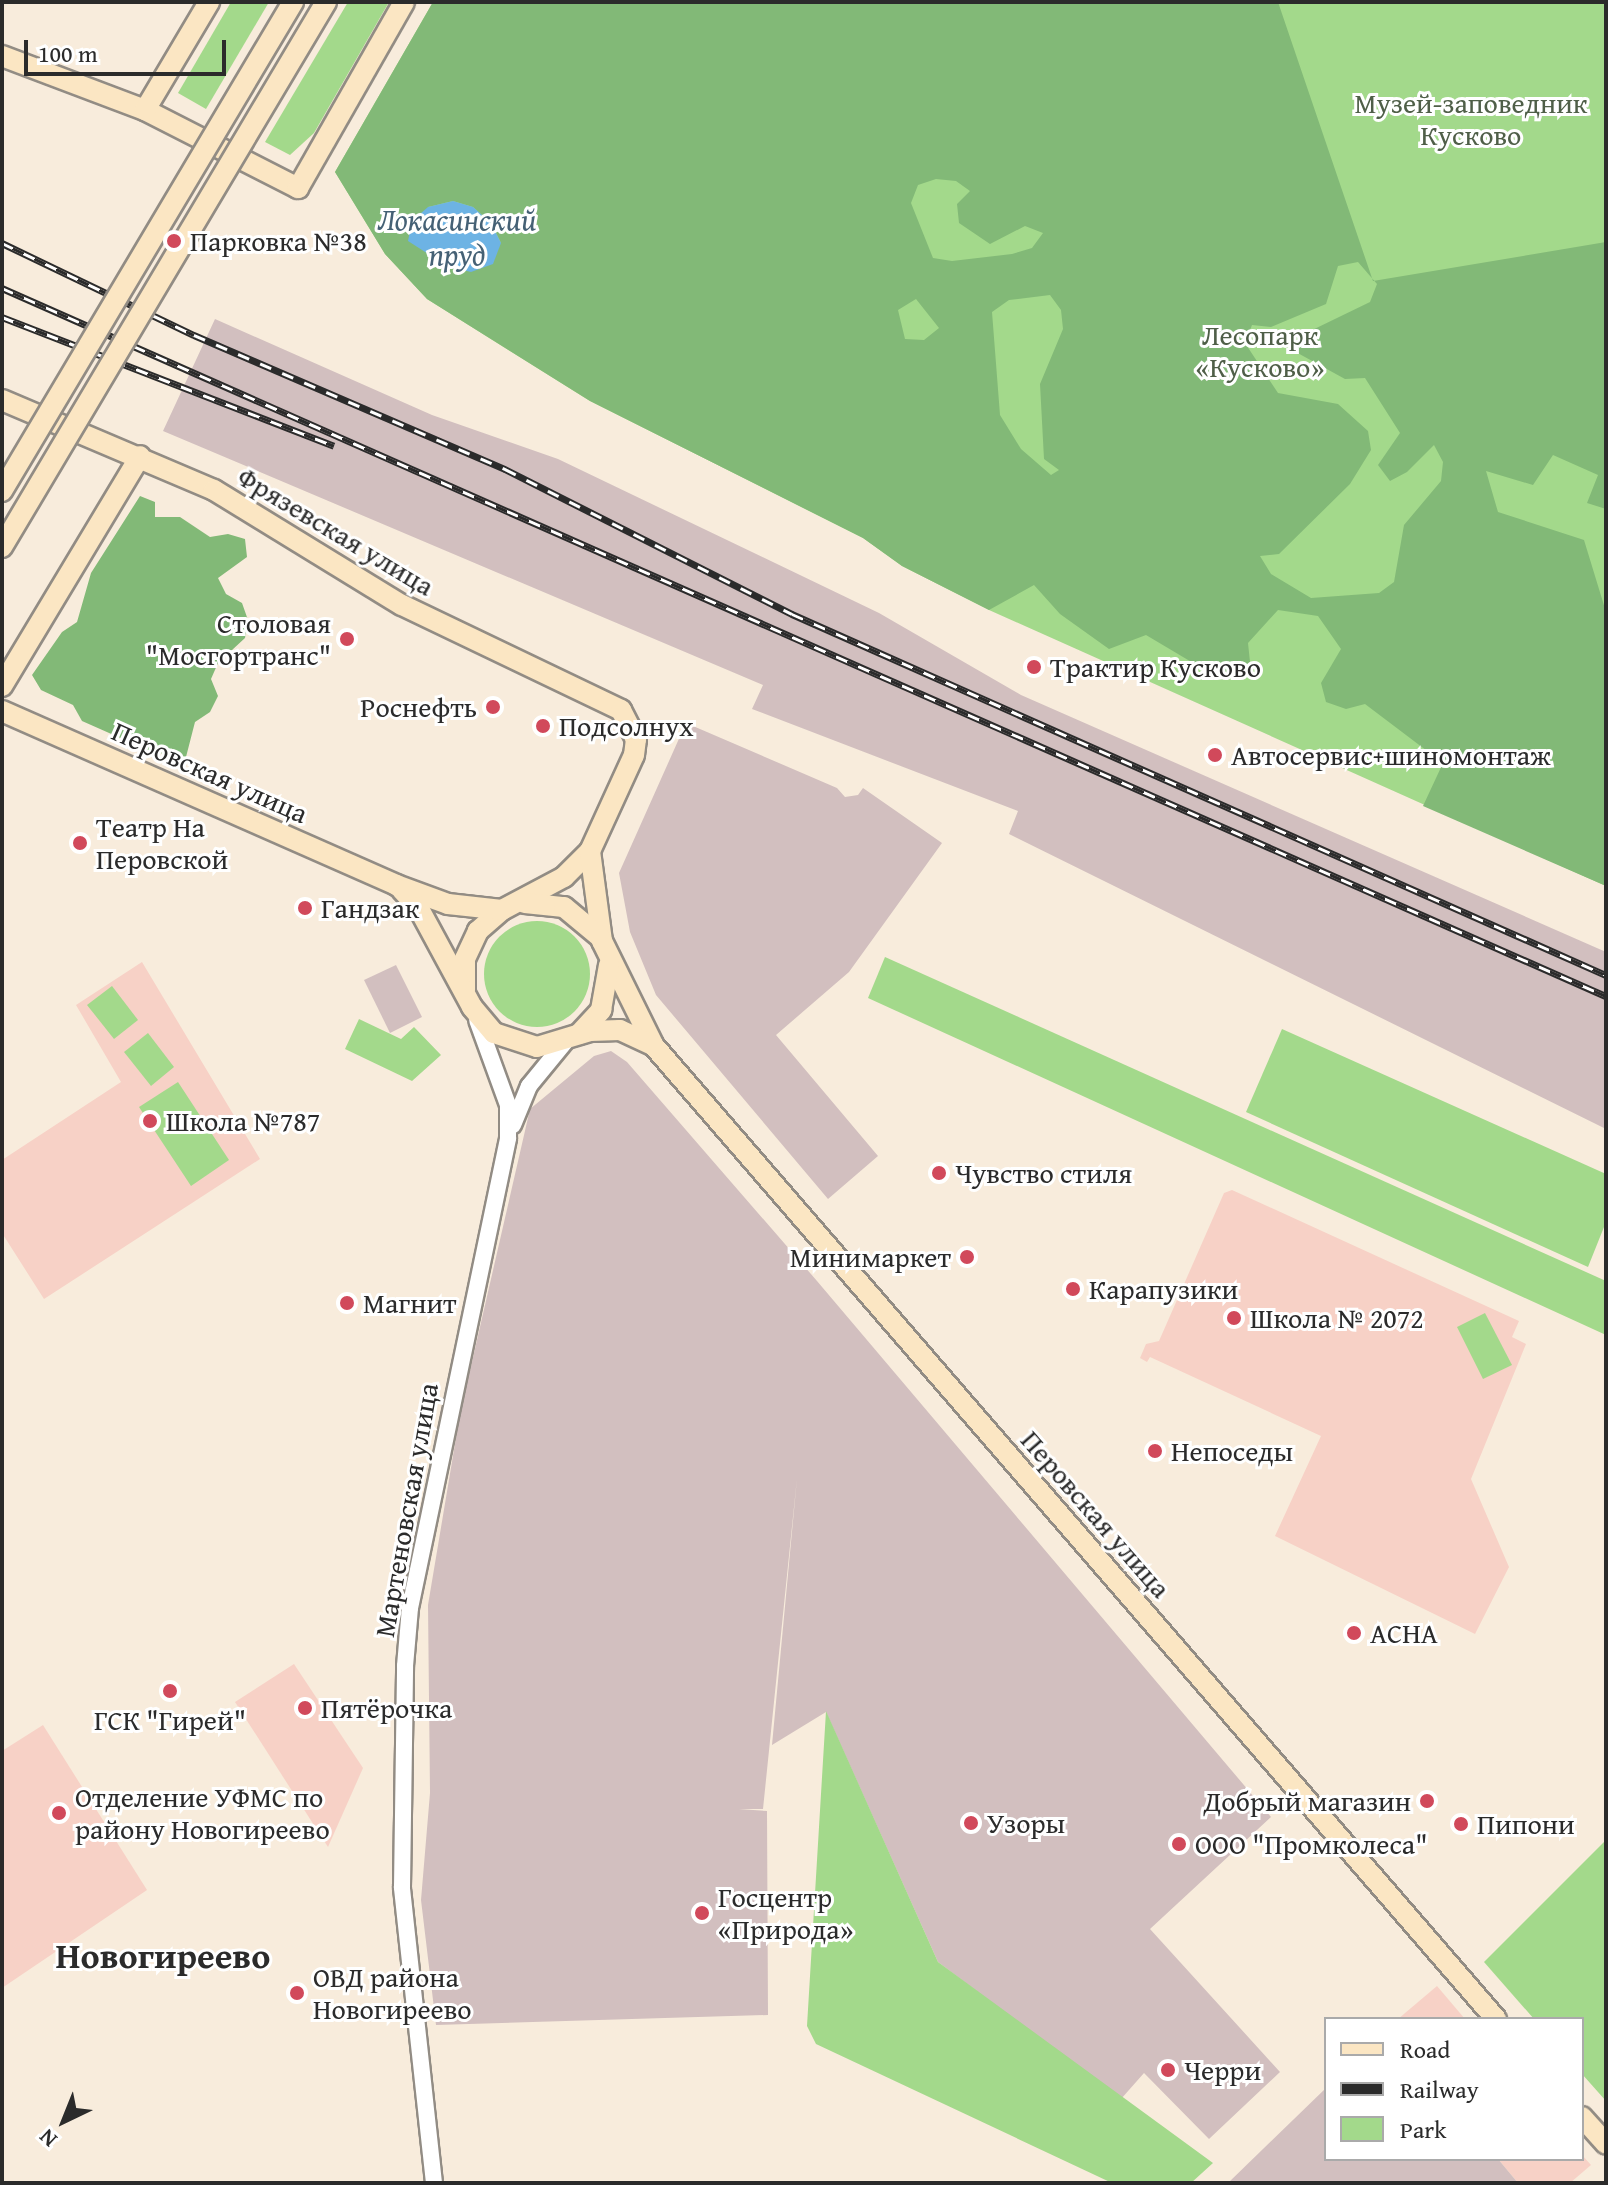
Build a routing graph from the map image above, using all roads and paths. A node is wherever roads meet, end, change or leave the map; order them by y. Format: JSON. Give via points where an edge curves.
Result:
{"nodes":[{"id":1,"x":209,"y":2,"type":"edge"},
{"id":2,"x":293,"y":2,"type":"edge"},
{"id":3,"x":326,"y":2,"type":"edge"},
{"id":4,"x":404,"y":2,"type":"edge"},
{"id":5,"x":2,"y":56,"type":"edge"},
{"id":6,"x":145,"y":110,"type":"junction"},
{"id":7,"x":2,"y":400,"type":"edge"},
{"id":8,"x":140,"y":456,"type":"junction"},
{"id":9,"x":2,"y":491,"type":"edge"},
{"id":10,"x":2,"y":547,"type":"edge"},
{"id":11,"x":2,"y":686,"type":"edge"},
{"id":12,"x":2,"y":711,"type":"edge"},
{"id":13,"x":590,"y":851,"type":"junction"},
{"id":14,"x":396,"y":885,"type":"junction"},
{"id":15,"x":508,"y":907,"type":"junction"},
{"id":16,"x":605,"y":949,"type":"junction"},
{"id":17,"x":468,"y":999,"type":"junction"},
{"id":18,"x":572,"y":1038,"type":"junction"},
{"id":19,"x":654,"y":1046,"type":"junction"},
{"id":20,"x":508,"y":1138,"type":"junction"},
{"id":21,"x":1494,"y":2017,"type":"edge"},
{"id":22,"x":1584,"y":2119,"type":"edge"},
{"id":23,"x":1606,"y":2144,"type":"edge"},
{"id":24,"x":434,"y":2183,"type":"edge"}],
"edges":[{"from":1,"to":6,"type":"main road"},
{"from":2,"to":9,"type":"main road","bridge":true},
{"from":3,"to":10,"type":"main road","bridge":true},
{"from":4,"to":6,"type":"main road","via":[[298,188]]},
{"from":5,"to":6,"type":"main road"},
{"from":7,"to":8,"type":"main road","name":"Фрязевская улица"},
{"from":8,"to":11,"type":"main road"},
{"from":8,"to":13,"type":"main road","name":"Фрязевская улица","via":[[242,505],[402,605],[604,698],[632,725],[634,755]]},
{"from":12,"to":14,"type":"main road","name":"Перовская улица"},
{"from":13,"to":15,"type":"main road","via":[[557,882]]},
{"from":13,"to":16,"type":"main road"},
{"from":14,"to":15,"type":"main road","name":"Перовская улица","via":[[448,904]]},
{"from":14,"to":17,"type":"main road","via":[[418,907]]},
{"from":15,"to":16,"type":"main road","via":[[534,901],[564,907],[580,915]]},
{"from":15,"to":17,"type":"main road","via":[[470,945]]},
{"from":16,"to":18,"type":"main road","via":[[607,996]]},
{"from":16,"to":19,"type":"main road"},
{"from":17,"to":18,"type":"main road","via":[[484,1024],[508,1041],[537,1047]]},
{"from":17,"to":20,"type":"street","via":[[508,1105]]},
{"from":18,"to":19,"type":"main road","via":[[620,1030]]},
{"from":18,"to":20,"type":"street","via":[[529,1086]]},
{"from":19,"to":21,"type":"main road","name":"Перовская улица"},
{"from":20,"to":24,"type":"street","name":"Мартеновская улица","via":[[412,1594],[405,1666],[402,1887]]},
{"from":22,"to":23,"type":"main road"}]}
